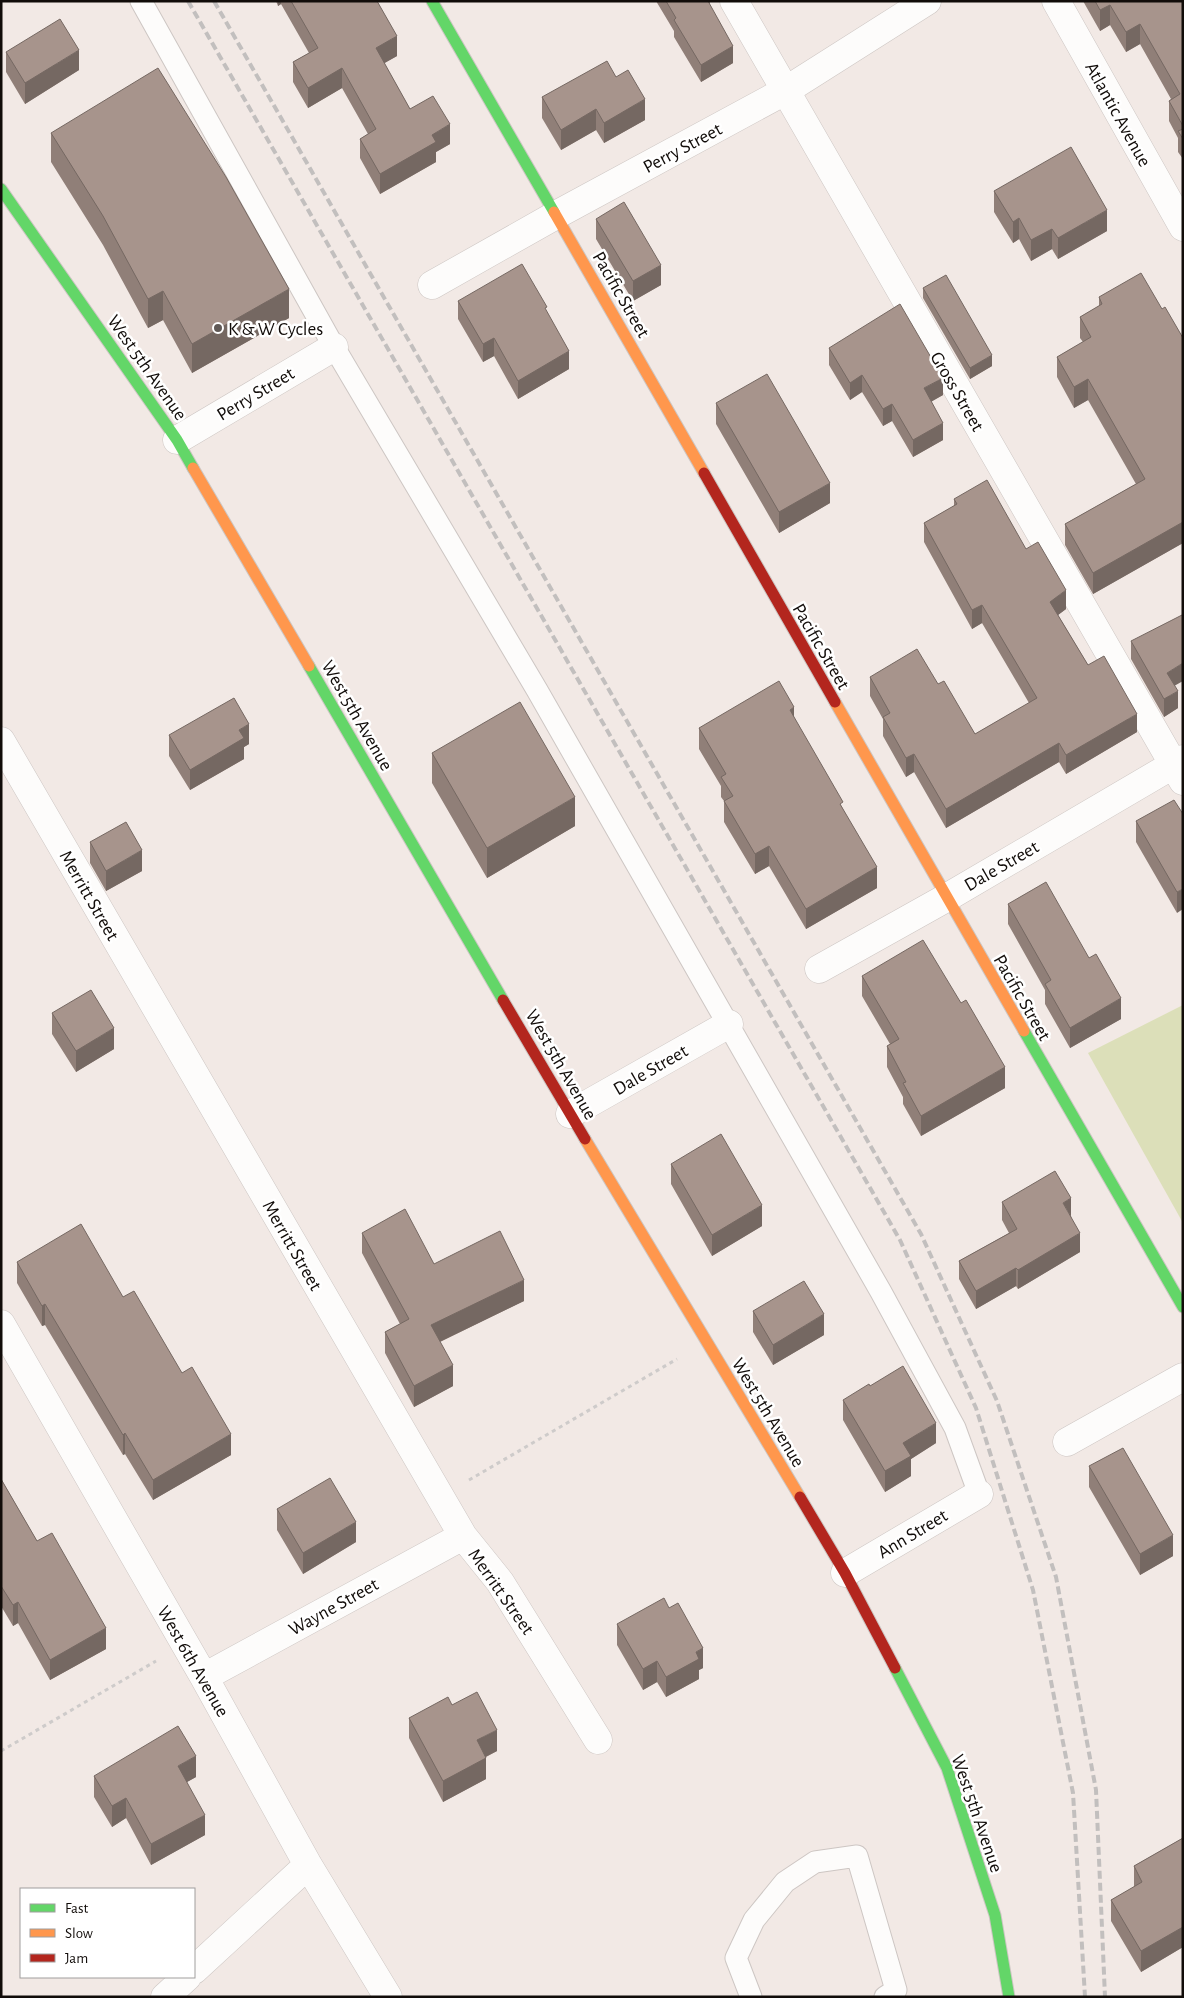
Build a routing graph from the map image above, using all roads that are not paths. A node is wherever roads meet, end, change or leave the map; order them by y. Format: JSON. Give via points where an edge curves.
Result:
{"nodes":[{"id":1,"x":140,"y":1,"type":"edge"},
{"id":2,"x":432,"y":1,"type":"edge"},
{"id":3,"x":734,"y":1,"type":"edge"},
{"id":4,"x":927,"y":1,"type":"edge"},
{"id":5,"x":1056,"y":1,"type":"edge"},
{"id":6,"x":785,"y":91,"type":"junction"},
{"id":7,"x":1,"y":189,"type":"edge"},
{"id":8,"x":556,"y":215,"type":"junction"},
{"id":9,"x":1183,"y":227,"type":"edge"},
{"id":10,"x":432,"y":285,"type":"dead end"},
{"id":11,"x":334,"y":347,"type":"junction"},
{"id":12,"x":177,"y":440,"type":"junction"},
{"id":13,"x":1,"y":741,"type":"edge"},
{"id":14,"x":1179,"y":768,"type":"edge"},
{"id":15,"x":946,"y":898,"type":"junction"},
{"id":16,"x":818,"y":969,"type":"dead end"},
{"id":17,"x":729,"y":1024,"type":"junction"},
{"id":18,"x":570,"y":1114,"type":"junction"},
{"id":19,"x":1183,"y":1307,"type":"edge"},
{"id":20,"x":1,"y":1324,"type":"edge"},
{"id":21,"x":1183,"y":1377,"type":"edge"},
{"id":22,"x":1066,"y":1442,"type":"dead end"},
{"id":23,"x":979,"y":1494,"type":"joint"},
{"id":24,"x":463,"y":1536,"type":"junction"},
{"id":25,"x":845,"y":1573,"type":"junction"},
{"id":26,"x":204,"y":1677,"type":"junction"},
{"id":27,"x":598,"y":1740,"type":"dead end"},
{"id":28,"x":308,"y":1865,"type":"junction"},
{"id":29,"x":195,"y":1969,"type":"edge"},
{"id":30,"x":186,"y":1978,"type":"edge"},
{"id":31,"x":165,"y":1997,"type":"edge"},
{"id":32,"x":388,"y":1997,"type":"edge"},
{"id":33,"x":751,"y":1997,"type":"edge"},
{"id":34,"x":885,"y":1997,"type":"edge"},
{"id":35,"x":1009,"y":1997,"type":"edge"}],
"edges":[{"from":1,"to":11,"type":"lane"},
{"from":2,"to":8,"type":"main road","name":"Pacific Street"},
{"from":3,"to":6,"type":"street","name":"Gross Street"},
{"from":4,"to":6,"type":"street","name":"Perry Street"},
{"from":5,"to":9,"type":"street","name":"Atlantic Avenue"},
{"from":6,"to":8,"type":"street","name":"Perry Street"},
{"from":6,"to":14,"type":"street","name":"Gross Street"},
{"from":7,"to":12,"type":"main road","name":"West 5th Avenue"},
{"from":8,"to":10,"type":"street","name":"Perry Street"},
{"from":8,"to":15,"type":"main road","name":"Pacific Street"},
{"from":11,"to":12,"type":"street","name":"Perry Street"},
{"from":11,"to":17,"type":"lane","via":[[538,690]]},
{"from":12,"to":18,"type":"main road","name":"West 5th Avenue"},
{"from":13,"to":24,"type":"street","name":"Merritt Street"},
{"from":14,"to":15,"type":"street","name":"Dale Street"},
{"from":15,"to":16,"type":"street","name":"Dale Street"},
{"from":15,"to":19,"type":"main road","name":"Pacific Street"},
{"from":17,"to":18,"type":"street","name":"Dale Street"},
{"from":17,"to":23,"type":"lane","via":[[954,1428]]},
{"from":18,"to":25,"type":"main road","name":"West 5th Avenue"},
{"from":20,"to":26,"type":"street","name":"West 6th Avenue"},
{"from":21,"to":22,"type":"street"},
{"from":23,"to":25,"type":"street","name":"Ann Street"},
{"from":24,"to":26,"type":"street","name":"Wayne Street"},
{"from":24,"to":27,"type":"street","name":"Merritt Street","via":[[500,1582]]},
{"from":25,"to":35,"type":"main road","name":"West 5th Avenue","via":[[947,1768],[995,1915]]},
{"from":26,"to":28,"type":"street","name":"West 6th Avenue"},
{"from":28,"to":29,"type":"street"},
{"from":28,"to":32,"type":"street","name":"West 6th Avenue"},
{"from":30,"to":31,"type":"street"},
{"from":33,"to":34,"type":"lane","via":[[736,1958],[754,1920],[785,1882],[815,1862],[857,1856],[896,1990]]}]}
